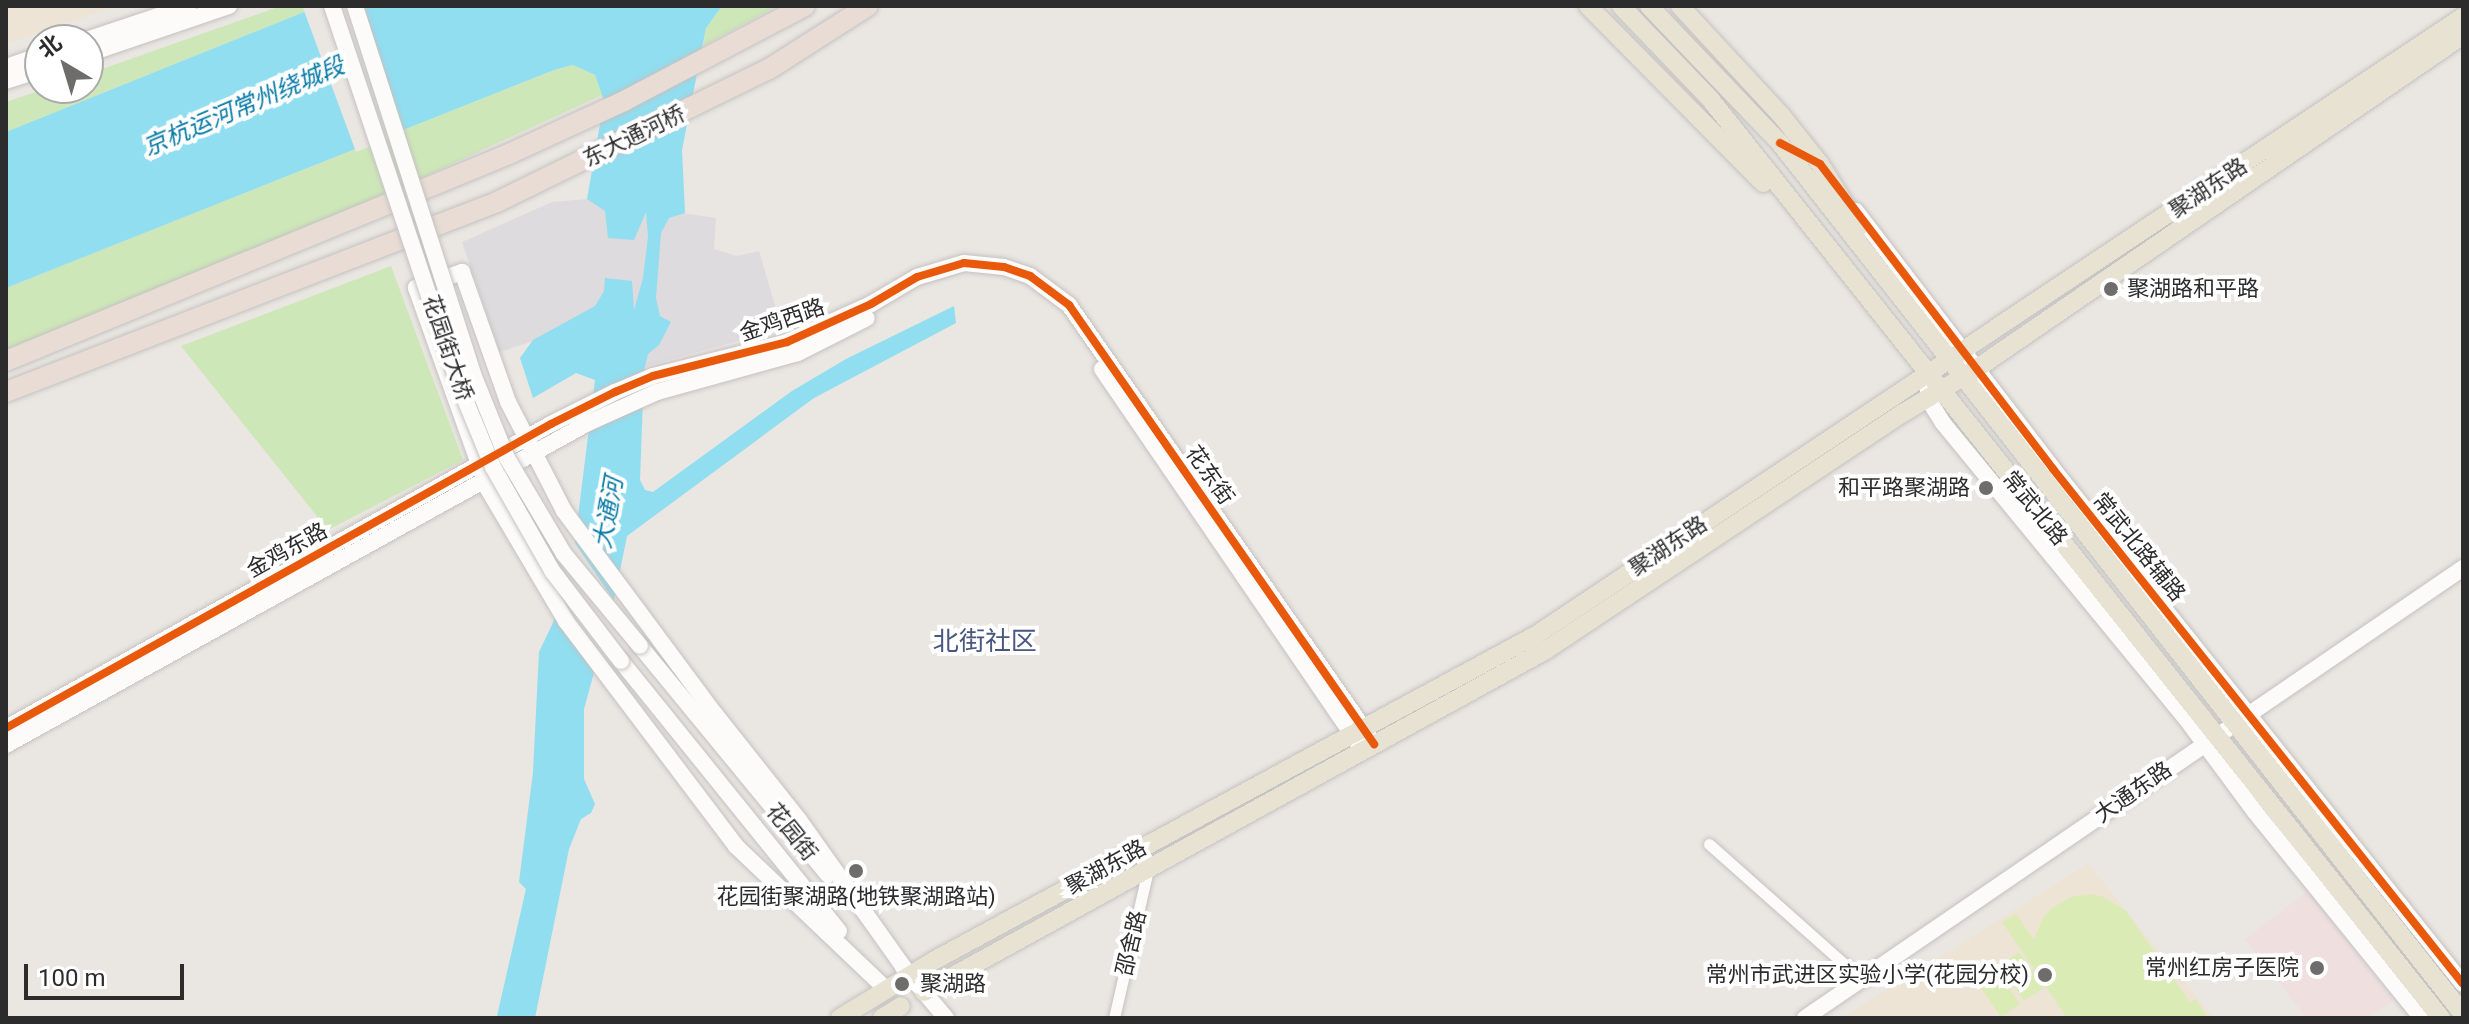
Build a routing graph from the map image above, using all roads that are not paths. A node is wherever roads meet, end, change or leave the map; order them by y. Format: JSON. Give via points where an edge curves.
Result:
{"nodes":[{"id":1,"x":188,"y":6,"type":"edge"},
{"id":2,"x":229,"y":6,"type":"edge"},
{"id":3,"x":332,"y":6,"type":"edge"},
{"id":4,"x":355,"y":6,"type":"edge"},
{"id":5,"x":805,"y":6,"type":"edge"},
{"id":6,"x":868,"y":6,"type":"edge"},
{"id":7,"x":1588,"y":6,"type":"edge"},
{"id":8,"x":1621,"y":6,"type":"edge"},
{"id":9,"x":1649,"y":6,"type":"edge"},
{"id":10,"x":1680,"y":6,"type":"edge"},
{"id":11,"x":2463,"y":17,"type":"edge"},
{"id":12,"x":104,"y":34,"type":"edge"},
{"id":13,"x":2463,"y":35,"type":"edge"},
{"id":14,"x":104,"y":49,"type":"edge"},
{"id":15,"x":1780,"y":143,"type":"junction"},
{"id":16,"x":1820,"y":164,"type":"junction"},
{"id":17,"x":1824,"y":245,"type":"junction"},
{"id":18,"x":986,"y":269,"type":"joint"},
{"id":19,"x":1913,"y":315,"type":"junction"},
{"id":20,"x":1956,"y":356,"type":"junction"},
{"id":21,"x":6,"y":361,"type":"edge"},
{"id":22,"x":1928,"y":372,"type":"junction"},
{"id":23,"x":1969,"y":374,"type":"junction"},
{"id":24,"x":655,"y":384,"type":"junction"},
{"id":25,"x":6,"y":392,"type":"edge"},
{"id":26,"x":1935,"y":395,"type":"junction"},
{"id":27,"x":586,"y":407,"type":"joint"},
{"id":28,"x":586,"y":424,"type":"joint"},
{"id":29,"x":528,"y":446,"type":"junction"},
{"id":30,"x":481,"y":472,"type":"junction"},
{"id":31,"x":2463,"y":568,"type":"edge"},
{"id":32,"x":640,"y":646,"type":"joint"},
{"id":33,"x":621,"y":661,"type":"joint"},
{"id":34,"x":6,"y":728,"type":"edge"},
{"id":35,"x":2225,"y":729,"type":"junction"},
{"id":36,"x":1357,"y":730,"type":"junction"},
{"id":37,"x":6,"y":745,"type":"edge"},
{"id":38,"x":1369,"y":747,"type":"junction"},
{"id":39,"x":1709,"y":844,"type":"dead end"},
{"id":40,"x":1148,"y":869,"type":"junction"},
{"id":41,"x":909,"y":975,"type":"junction"},
{"id":42,"x":1862,"y":980,"type":"junction"},
{"id":43,"x":2463,"y":984,"type":"edge"},
{"id":44,"x":886,"y":989,"type":"junction"},
{"id":45,"x":924,"y":992,"type":"junction"},
{"id":46,"x":906,"y":1012,"type":"edge"},
{"id":47,"x":2463,"y":1014,"type":"edge"},
{"id":48,"x":840,"y":1018,"type":"edge"},
{"id":49,"x":882,"y":1018,"type":"edge"},
{"id":50,"x":946,"y":1018,"type":"edge"},
{"id":51,"x":1114,"y":1018,"type":"edge"},
{"id":52,"x":1805,"y":1018,"type":"edge"},
{"id":53,"x":2422,"y":1018,"type":"edge"},
{"id":54,"x":2441,"y":1018,"type":"edge"}],
"edges":[{"from":1,"to":12,"type":"main road"},
{"from":2,"to":14,"type":"main road"},
{"from":3,"to":33,"type":"main road","name":"花园街大桥","bridge":true,"via":[[459,385],[493,467],[553,572]]},
{"from":4,"to":32,"type":"main road","name":"花园街大桥","bridge":true,"via":[[473,374],[507,458],[564,554]]},
{"from":5,"to":21,"type":"highway","name":"东大通河桥","via":[[624,101],[509,154]]},
{"from":6,"to":25,"type":"highway","name":"东大通河桥","via":[[769,69],[497,202]]},
{"from":7,"to":17,"type":"main road"},
{"from":8,"to":17,"type":"main road","name":"常武北路","via":[[1711,100]]},
{"from":9,"to":15,"type":"main road","name":"常武北路"},
{"from":10,"to":16,"type":"main road"},
{"from":11,"to":20,"type":"main road","name":"聚湖东路"},
{"from":13,"to":23,"type":"main road","name":"聚湖东路"},
{"from":15,"to":16,"type":"main road"},
{"from":15,"to":19,"type":"main road","name":"常武北路"},
{"from":16,"to":19,"type":"main road"},
{"from":16,"to":20,"type":"main road"},
{"from":17,"to":22,"type":"main road","name":"常武北路"},
{"from":18,"to":24,"type":"main road","name":"金鸡西路","via":[[952,273],[925,284],[798,353]]},
{"from":18,"to":36,"type":"main road","name":"花东街","via":[[1004,267],[1040,282],[1069,305]]},
{"from":19,"to":20,"type":"main road","name":"常武北路"},
{"from":20,"to":22,"type":"main road","name":"聚湖东路"},
{"from":20,"to":23,"type":"main road","name":"常武北路"},
{"from":22,"to":26,"type":"main road","name":"常武北路"},
{"from":22,"to":36,"type":"main road","name":"聚湖东路","via":[[1536,635]]},
{"from":23,"to":26,"type":"main road","name":"聚湖东路"},
{"from":23,"to":35,"type":"main road","name":"常武北路"},
{"from":24,"to":27,"type":"main road","name":"金鸡西路"},
{"from":24,"to":28,"type":"main road","name":"金鸡西路"},
{"from":26,"to":35,"type":"main road","name":"常武北路"},
{"from":26,"to":38,"type":"main road","name":"聚湖东路","via":[[1546,650]]},
{"from":27,"to":29,"type":"main road","name":"金鸡东路"},
{"from":28,"to":29,"type":"main road","name":"金鸡东路"},
{"from":29,"to":30,"type":"main road","name":"金鸡东路"},
{"from":29,"to":30,"type":"main road","via":[[462,272],[416,288]]},
{"from":29,"to":41,"type":"main road","via":[[564,511],[799,820]]},
{"from":30,"to":34,"type":"main road","name":"金鸡东路"},
{"from":30,"to":37,"type":"main road","name":"金鸡东路"},
{"from":30,"to":44,"type":"main road","via":[[556,605],[736,846]]},
{"from":31,"to":35,"type":"main road","name":"大通东路"},
{"from":32,"to":41,"type":"main road","name":"花园街"},
{"from":33,"to":44,"type":"main road","name":"花园街"},
{"from":35,"to":42,"type":"main road","name":"大通东路"},
{"from":35,"to":43,"type":"main road"},
{"from":35,"to":47,"type":"main road","name":"常武北路"},
{"from":35,"to":53,"type":"main road","via":[[2255,812]]},
{"from":35,"to":54,"type":"main road","name":"常武北路"},
{"from":36,"to":38,"type":"main road","name":"花东街"},
{"from":36,"to":41,"type":"main road","name":"聚湖东路"},
{"from":38,"to":40,"type":"main road","name":"聚湖东路"},
{"from":39,"to":42,"type":"street"},
{"from":40,"to":45,"type":"main road","name":"聚湖东路"},
{"from":40,"to":51,"type":"street","name":"邵舍路"},
{"from":41,"to":44,"type":"main road","name":"聚湖东路"},
{"from":41,"to":45,"type":"main road","name":"花园街"},
{"from":42,"to":52,"type":"main road","name":"大通东路"},
{"from":44,"to":46,"type":"main road","name":"花园街"},
{"from":44,"to":48,"type":"main road","name":"聚湖东路"},
{"from":45,"to":46,"type":"main road","name":"聚湖东路"},
{"from":45,"to":50,"type":"main road","name":"花园街"},
{"from":46,"to":49,"type":"main road","name":"聚湖东路"}]}
